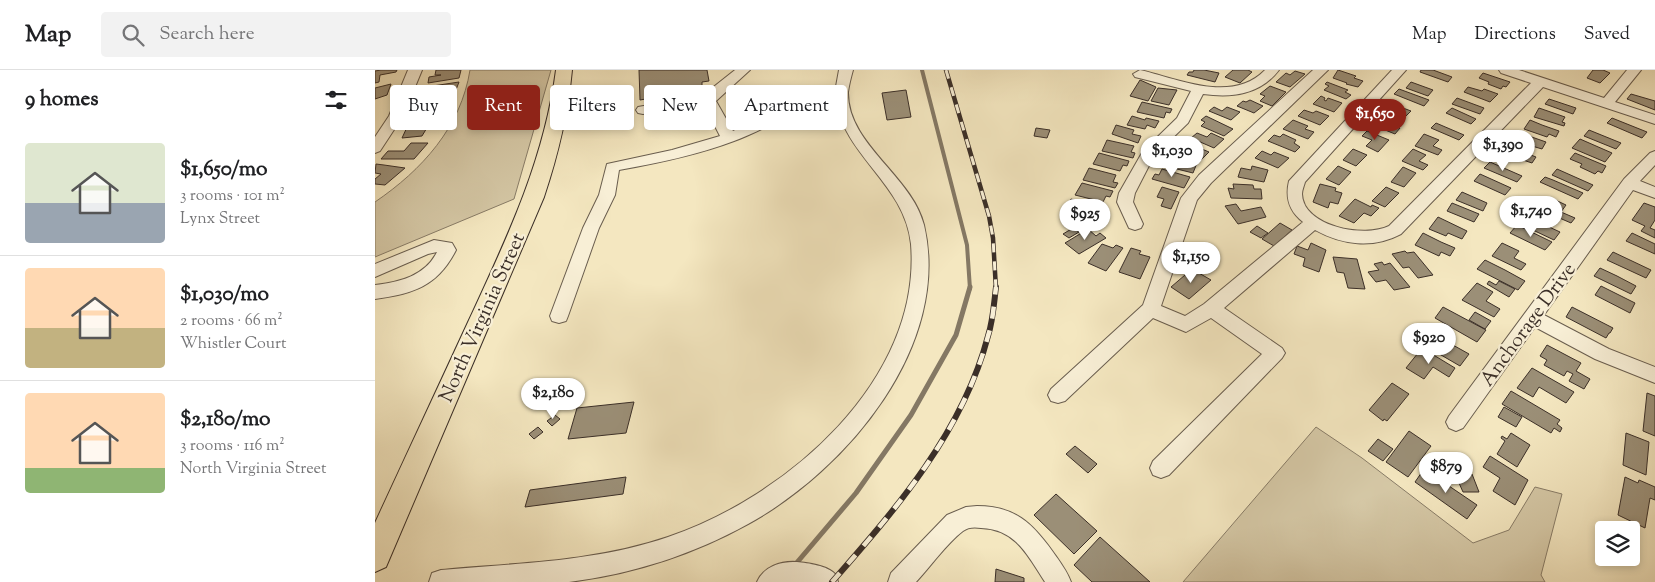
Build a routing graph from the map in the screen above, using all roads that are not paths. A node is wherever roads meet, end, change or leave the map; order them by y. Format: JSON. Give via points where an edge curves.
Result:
{"nodes":[{"id":1,"x":415,"y":70,"type":"edge"},
{"id":2,"x":564,"y":70,"type":"edge"},
{"id":3,"x":743,"y":70,"type":"edge"},
{"id":4,"x":846,"y":70,"type":"edge"},
{"id":5,"x":1272,"y":70,"type":"edge"},
{"id":6,"x":1321,"y":70,"type":"edge"},
{"id":7,"x":1399,"y":70,"type":"edge"},
{"id":8,"x":1507,"y":70,"type":"edge"},
{"id":9,"x":1634,"y":70,"type":"edge"},
{"id":10,"x":1140,"y":74,"type":"dead end"},
{"id":11,"x":1175,"y":75,"type":"edge"},
{"id":12,"x":1541,"y":81,"type":"junction"},
{"id":13,"x":842,"y":85,"type":"edge"},
{"id":14,"x":1199,"y":88,"type":"junction"},
{"id":15,"x":716,"y":92,"type":"edge"},
{"id":16,"x":1607,"y":103,"type":"junction"},
{"id":17,"x":716,"y":114,"type":"edge"},
{"id":18,"x":847,"y":115,"type":"edge"},
{"id":19,"x":1655,"y":120,"type":"edge"},
{"id":20,"x":747,"y":130,"type":"edge"},
{"id":21,"x":729,"y":138,"type":"junction"},
{"id":22,"x":375,"y":148,"type":"edge"},
{"id":23,"x":1655,"y":156,"type":"edge"},
{"id":24,"x":1630,"y":183,"type":"junction"},
{"id":25,"x":1655,"y":193,"type":"edge"},
{"id":26,"x":1135,"y":224,"type":"dead end"},
{"id":27,"x":1317,"y":224,"type":"junction"},
{"id":28,"x":375,"y":271,"type":"edge"},
{"id":29,"x":375,"y":292,"type":"edge"},
{"id":30,"x":1151,"y":309,"type":"junction"},
{"id":31,"x":1211,"y":309,"type":"junction"},
{"id":32,"x":559,"y":316,"type":"dead end"},
{"id":33,"x":1532,"y":317,"type":"junction"},
{"id":34,"x":1655,"y":375,"type":"edge"},
{"id":35,"x":1058,"y":395,"type":"dead end"},
{"id":36,"x":1456,"y":422,"type":"dead end"},
{"id":37,"x":1161,"y":468,"type":"dead end"},
{"id":38,"x":404,"y":492,"type":"junction"},
{"id":39,"x":375,"y":525,"type":"edge"},
{"id":40,"x":375,"y":557,"type":"edge"},
{"id":41,"x":441,"y":582,"type":"edge"},
{"id":42,"x":769,"y":582,"type":"edge"},
{"id":43,"x":826,"y":582,"type":"edge"},
{"id":44,"x":900,"y":582,"type":"edge"},
{"id":45,"x":1059,"y":582,"type":"edge"}],
"edges":[{"from":1,"to":22,"type":"street","via":[[396,116]]},
{"from":2,"to":38,"type":"main road","name":"North Virginia Street","via":[[559,112],[544,170]]},
{"from":3,"to":15,"type":"street"},
{"from":4,"to":13,"type":"street"},
{"from":5,"to":14,"type":"street","via":[[1249,88],[1233,91]]},
{"from":6,"to":30,"type":"street","via":[[1205,179],[1189,198]]},
{"from":7,"to":27,"type":"street","via":[[1297,181],[1293,195],[1296,203]]},
{"from":8,"to":12,"type":"street"},
{"from":9,"to":16,"type":"street"},
{"from":10,"to":11,"type":"street"},
{"from":11,"to":14,"type":"street"},
{"from":12,"to":16,"type":"street"},
{"from":12,"to":27,"type":"street","via":[[1395,230],[1365,238],[1337,233]]},
{"from":14,"to":26,"type":"street","via":[[1183,120],[1148,154],[1127,193],[1125,202]]},
{"from":16,"to":19,"type":"street"},
{"from":17,"to":21,"type":"street"},
{"from":18,"to":41,"type":"street","via":[[860,142],[908,203],[919,237],[921,261],[914,312],[906,338],[874,399],[855,424],[813,466],[776,494],[711,531],[668,548],[586,568]]},
{"from":20,"to":21,"type":"street"},
{"from":21,"to":32,"type":"street","via":[[612,167],[607,194]]},
{"from":23,"to":24,"type":"street","name":"Anchorage Drive"},
{"from":24,"to":25,"type":"street"},
{"from":24,"to":33,"type":"street","name":"Anchorage Drive"},
{"from":27,"to":31,"type":"street"},
{"from":28,"to":29,"type":"street","via":[[430,247],[447,248],[433,273],[393,291]]},
{"from":30,"to":31,"type":"street","via":[[1186,324]]},
{"from":30,"to":35,"type":"street"},
{"from":31,"to":37,"type":"street","via":[[1275,353]]},
{"from":33,"to":34,"type":"street","via":[[1603,354]]},
{"from":33,"to":36,"type":"street","name":"Anchorage Drive"},
{"from":38,"to":39,"type":"main road"},
{"from":38,"to":40,"type":"main road","name":"North Virginia Street"},
{"from":42,"to":43,"type":"street","via":[[780,575],[796,574]]},
{"from":44,"to":45,"type":"street","via":[[955,523],[977,516],[1003,520],[1021,531]]}]}
